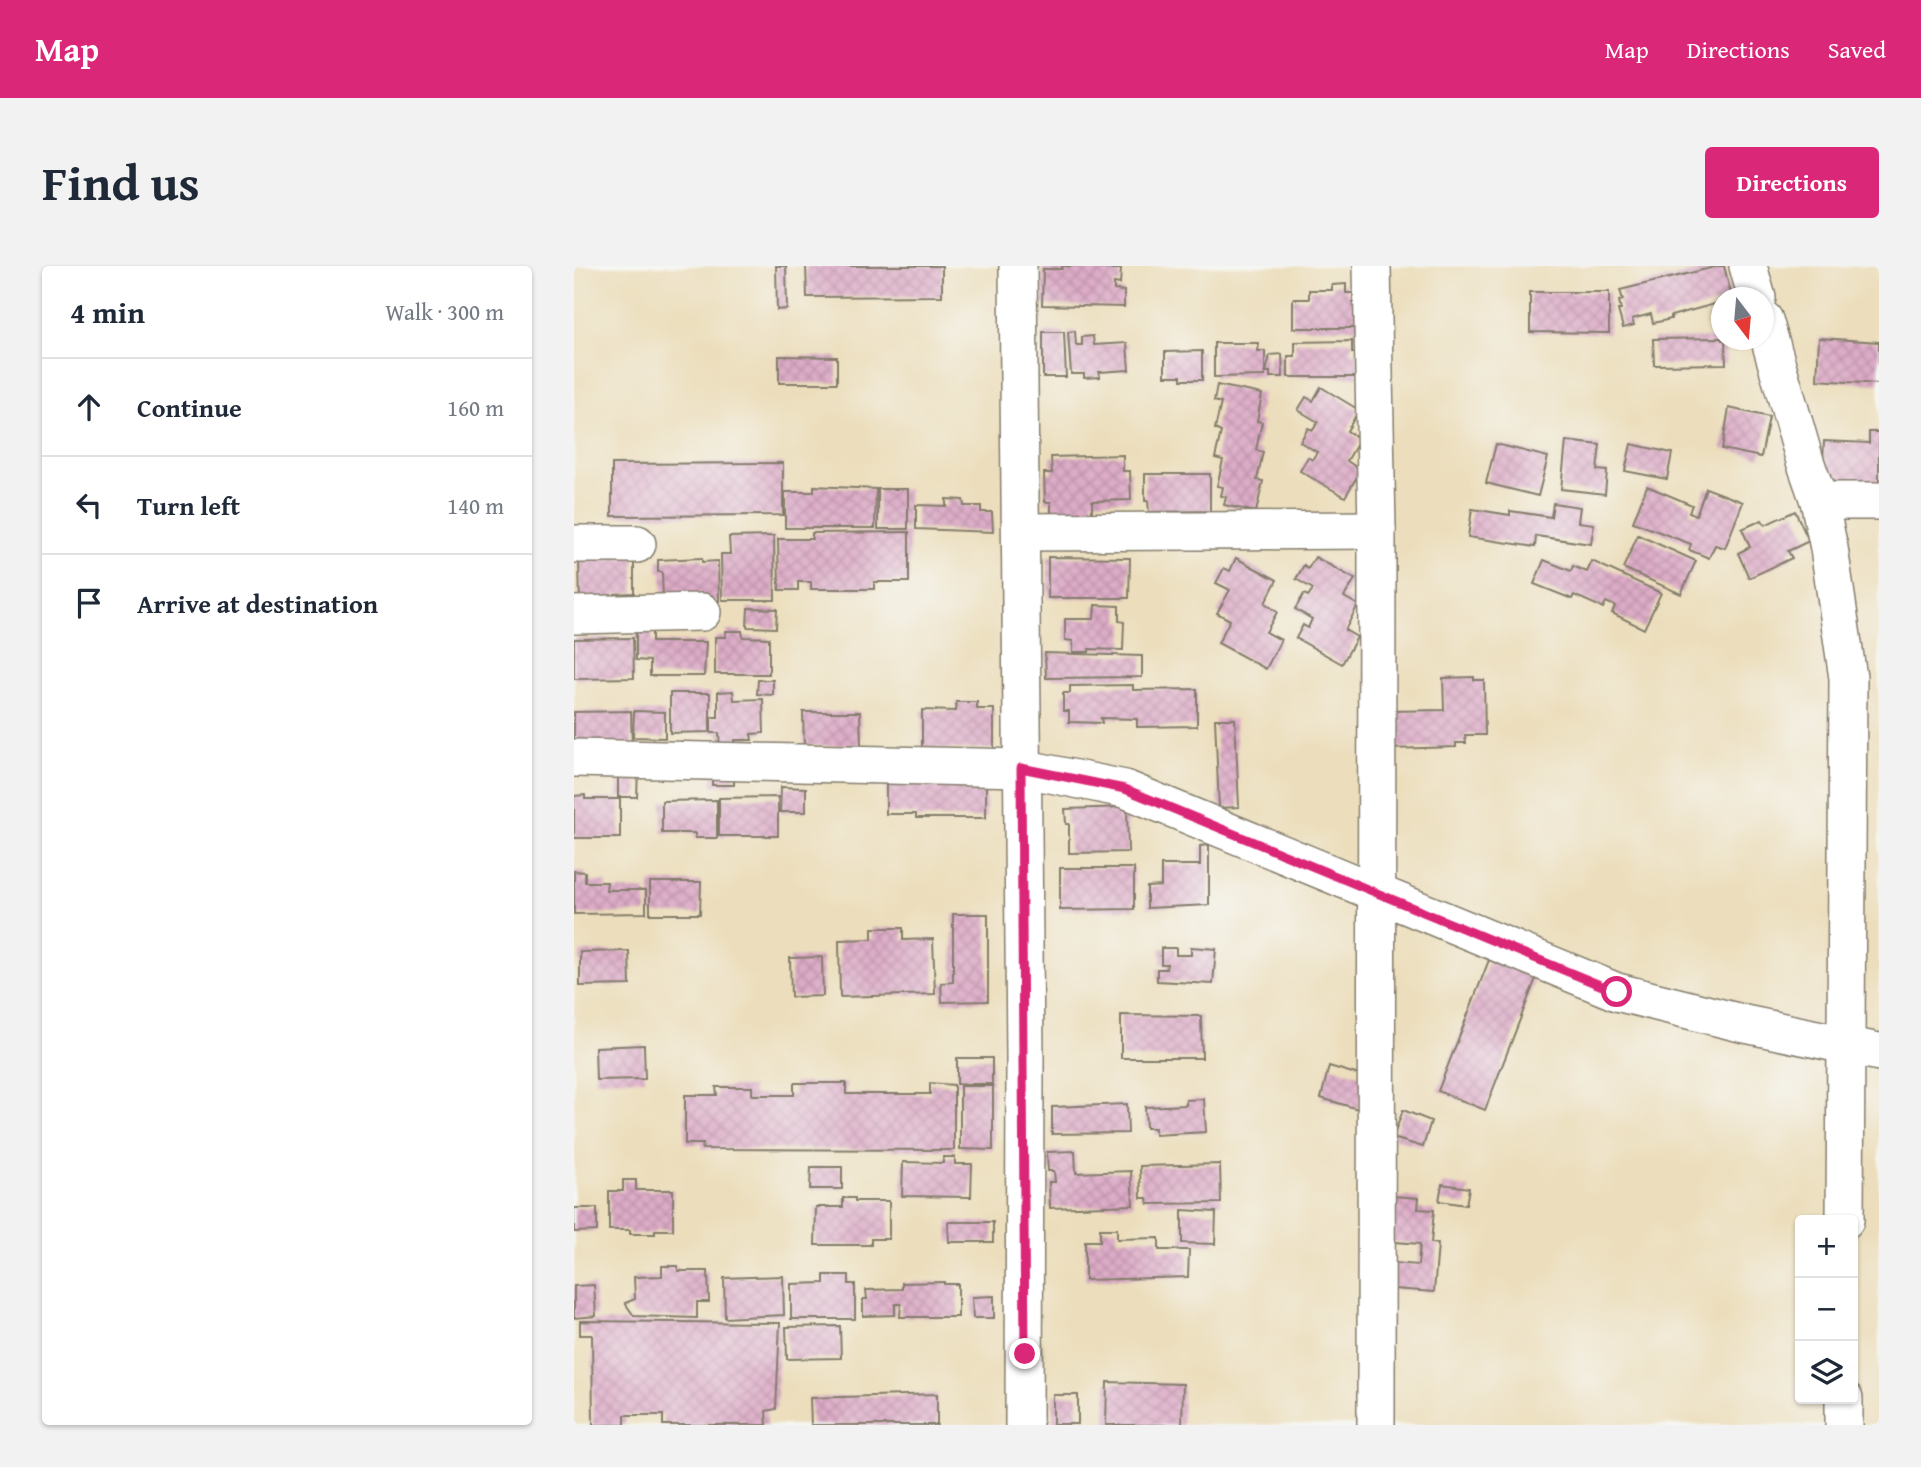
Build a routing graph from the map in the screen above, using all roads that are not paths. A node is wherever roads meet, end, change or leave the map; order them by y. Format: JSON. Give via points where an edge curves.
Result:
{"nodes":[{"id":1,"x":1018,"y":266,"type":"edge"},
{"id":2,"x":1372,"y":266,"type":"edge"},
{"id":3,"x":1748,"y":266,"type":"edge"},
{"id":4,"x":1754,"y":287,"type":"edge"},
{"id":5,"x":1772,"y":350,"type":"edge"},
{"id":6,"x":1819,"y":501,"type":"junction"},
{"id":7,"x":1879,"y":501,"type":"edge"},
{"id":8,"x":1377,"y":530,"type":"junction"},
{"id":9,"x":1021,"y":532,"type":"junction"},
{"id":10,"x":574,"y":544,"type":"edge"},
{"id":11,"x":637,"y":544,"type":"dead end"},
{"id":12,"x":702,"y":612,"type":"dead end"},
{"id":13,"x":574,"y":615,"type":"edge"},
{"id":14,"x":574,"y":758,"type":"edge"},
{"id":15,"x":1021,"y":768,"type":"junction"},
{"id":16,"x":1377,"y":893,"type":"junction"},
{"id":17,"x":1862,"y":1048,"type":"edge"},
{"id":18,"x":1845,"y":1215,"type":"edge"},
{"id":19,"x":1844,"y":1404,"type":"edge"},
{"id":20,"x":1024,"y":1425,"type":"edge"},
{"id":21,"x":1376,"y":1425,"type":"edge"},
{"id":22,"x":1844,"y":1425,"type":"edge"}],
"edges":[{"from":1,"to":9,"type":"street"},
{"from":2,"to":8,"type":"street"},
{"from":3,"to":4,"type":"street"},
{"from":5,"to":6,"type":"street"},
{"from":6,"to":7,"type":"street"},
{"from":6,"to":17,"type":"street","via":[[1848,678]]},
{"from":8,"to":9,"type":"street"},
{"from":8,"to":16,"type":"street"},
{"from":9,"to":15,"type":"street"},
{"from":10,"to":11,"type":"street"},
{"from":12,"to":13,"type":"street"},
{"from":14,"to":15,"type":"street"},
{"from":15,"to":16,"type":"street","via":[[1125,789]]},
{"from":15,"to":20,"type":"street"},
{"from":16,"to":17,"type":"street","via":[[1617,992]]},
{"from":16,"to":21,"type":"street"},
{"from":17,"to":18,"type":"street"},
{"from":19,"to":22,"type":"street"}]}
